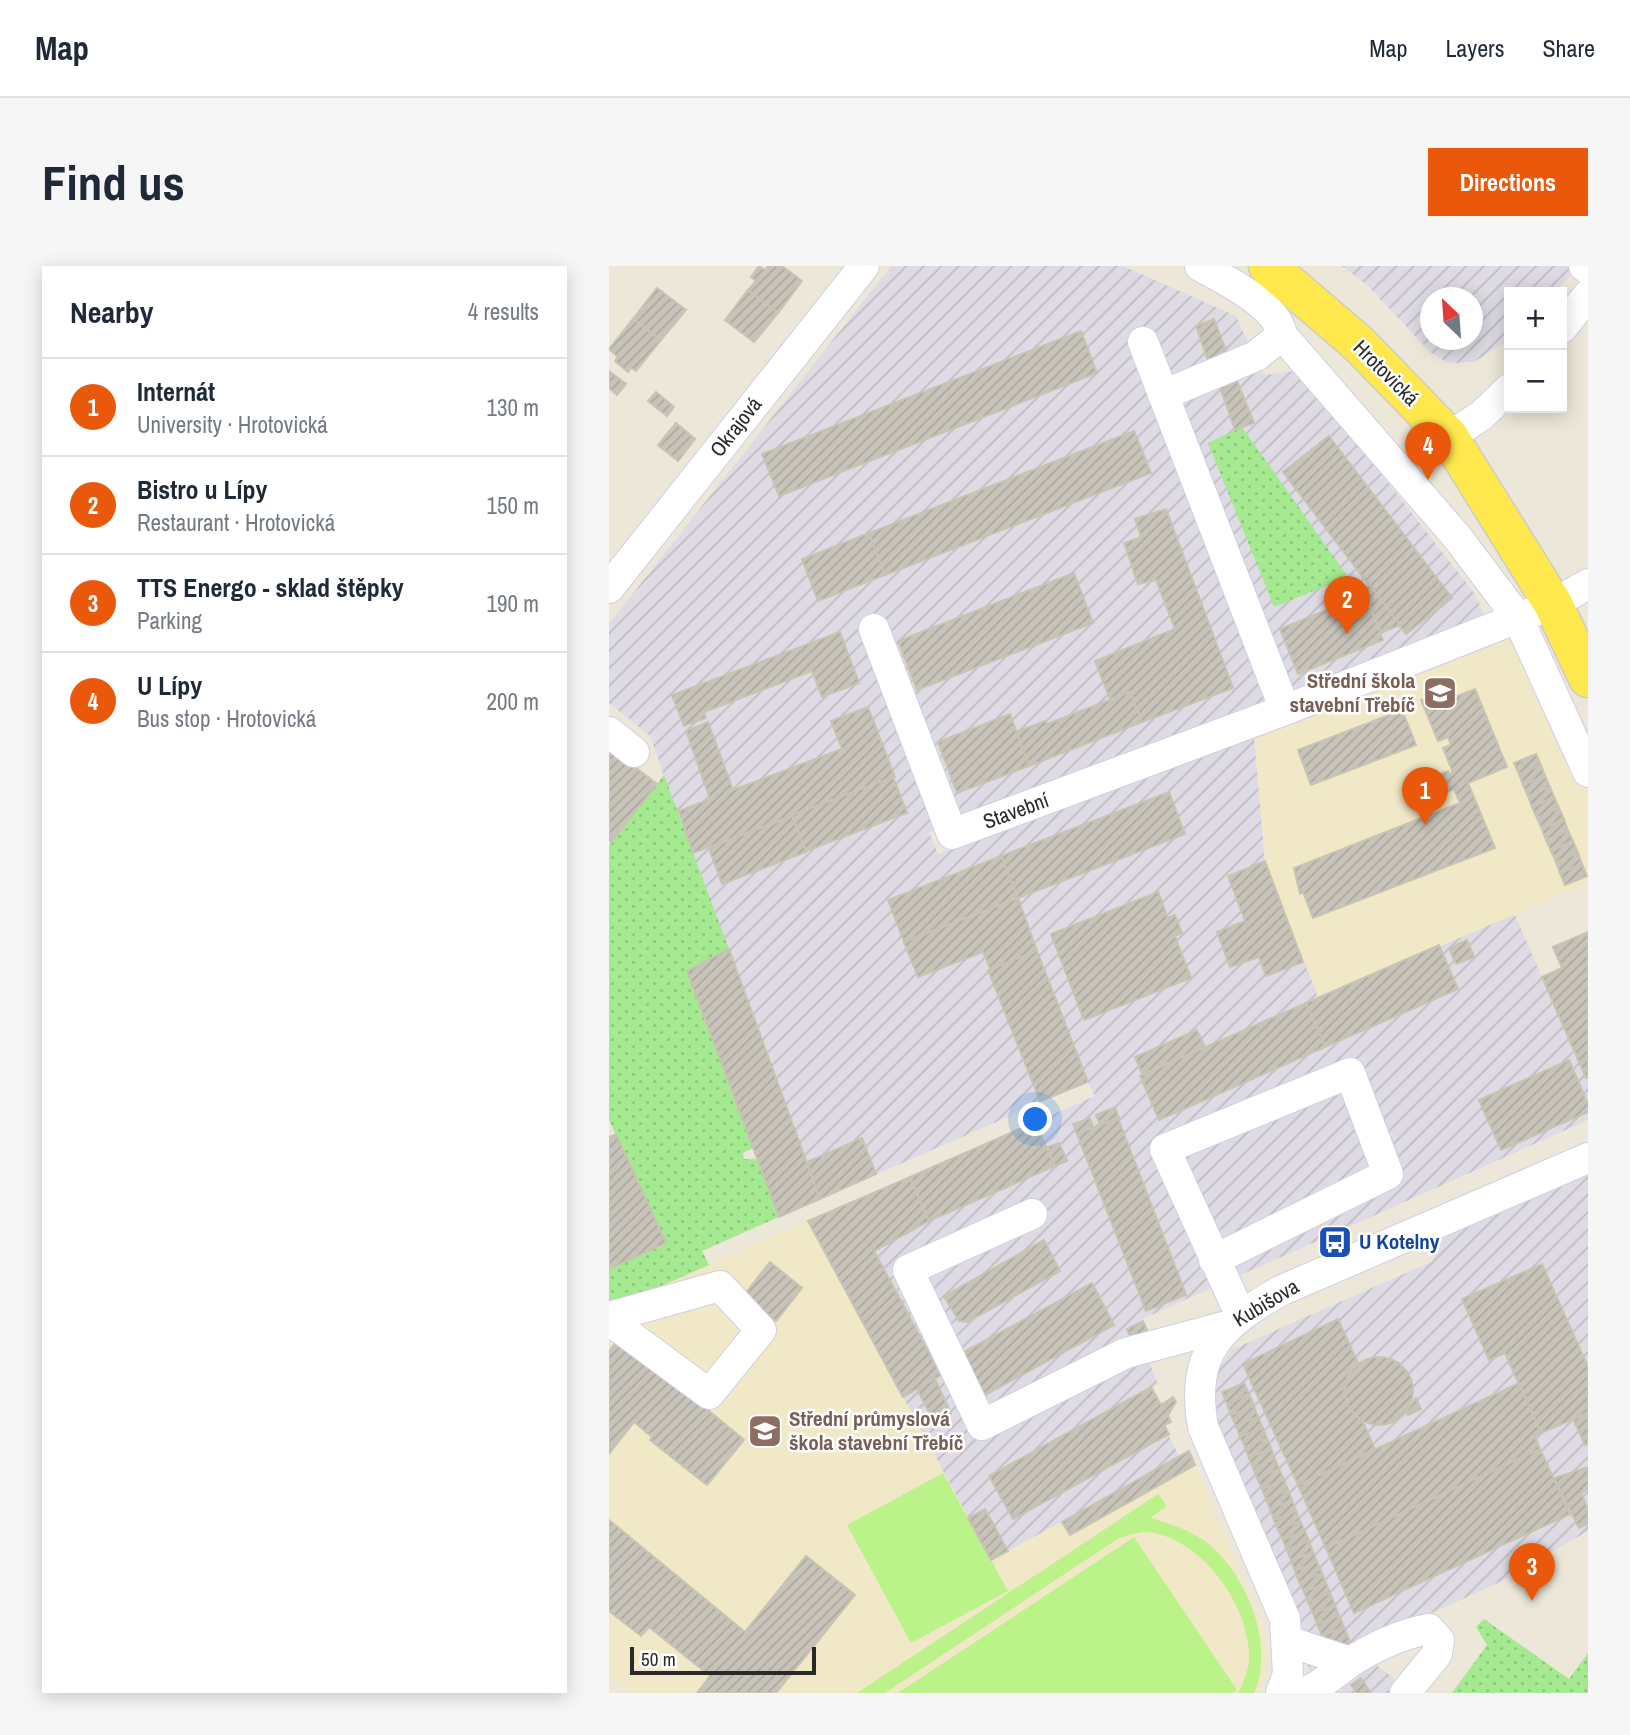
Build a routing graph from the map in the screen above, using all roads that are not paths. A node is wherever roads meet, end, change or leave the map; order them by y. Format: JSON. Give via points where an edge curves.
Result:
{"nodes":[{"id":1,"x":864,"y":266,"type":"edge"},
{"id":2,"x":1200,"y":266,"type":"edge"},
{"id":3,"x":1268,"y":266,"type":"edge"},
{"id":4,"x":1588,"y":295,"type":"edge"},
{"id":5,"x":1567,"y":322,"type":"edge"},
{"id":6,"x":1282,"y":335,"type":"junction"},
{"id":7,"x":1143,"y":342,"type":"dead end"},
{"id":8,"x":1504,"y":394,"type":"edge"},
{"id":9,"x":1163,"y":395,"type":"junction"},
{"id":10,"x":1449,"y":437,"type":"junction"},
{"id":11,"x":1588,"y":584,"type":"edge"},
{"id":12,"x":609,"y":588,"type":"edge"},
{"id":13,"x":1553,"y":604,"type":"junction"},
{"id":14,"x":1518,"y":618,"type":"junction"},
{"id":15,"x":874,"y":629,"type":"dead end"},
{"id":16,"x":1588,"y":678,"type":"edge"},
{"id":17,"x":1285,"y":710,"type":"junction"},
{"id":18,"x":609,"y":732,"type":"edge"},
{"id":19,"x":634,"y":752,"type":"dead end"},
{"id":20,"x":1588,"y":772,"type":"edge"},
{"id":21,"x":1588,"y":1158,"type":"edge"},
{"id":22,"x":1032,"y":1214,"type":"dead end"},
{"id":23,"x":1215,"y":1260,"type":"junction"},
{"id":24,"x":609,"y":1318,"type":"edge"},
{"id":25,"x":1233,"y":1320,"type":"junction"},
{"id":26,"x":1287,"y":1641,"type":"junction"},
{"id":27,"x":1350,"y":1662,"type":"junction"},
{"id":28,"x":1281,"y":1693,"type":"edge"},
{"id":29,"x":1304,"y":1693,"type":"edge"},
{"id":30,"x":1405,"y":1693,"type":"edge"}],
"edges":[{"from":1,"to":12,"type":"street","name":"Okrajová"},
{"from":2,"to":6,"type":"street","via":[[1249,294],[1280,324]]},
{"from":3,"to":10,"type":"main road","name":"Hrotovická","via":[[1359,344]]},
{"from":4,"to":5,"type":"street"},
{"from":6,"to":9,"type":"street","via":[[1256,356]]},
{"from":6,"to":14,"type":"street","via":[[1457,537]]},
{"from":7,"to":9,"type":"street"},
{"from":8,"to":10,"type":"street"},
{"from":9,"to":17,"type":"street"},
{"from":10,"to":13,"type":"main road","name":"Hrotovická"},
{"from":11,"to":13,"type":"street"},
{"from":13,"to":14,"type":"street","name":"Stavební"},
{"from":13,"to":16,"type":"main road","name":"Hrotovická"},
{"from":14,"to":17,"type":"street","name":"Stavební"},
{"from":14,"to":20,"type":"street"},
{"from":15,"to":17,"type":"street","name":"Stavební","via":[[952,834]]},
{"from":18,"to":19,"type":"street"},
{"from":21,"to":25,"type":"street","name":"Kubišova","via":[[1280,1291]]},
{"from":22,"to":25,"type":"street","via":[[908,1270],[982,1425],[1126,1353]]},
{"from":23,"to":23,"type":"street","via":[[1165,1149],[1350,1073],[1388,1174]]},
{"from":23,"to":25,"type":"street"},
{"from":24,"to":24,"type":"street","via":[[709,1394],[761,1330],[720,1286]]},
{"from":25,"to":26,"type":"street","name":"Kubišova","via":[[1208,1352],[1198,1399],[1202,1427],[1285,1619]]},
{"from":26,"to":27,"type":"street"},
{"from":26,"to":28,"type":"street","name":"Kubišova","via":[[1288,1674]]},
{"from":27,"to":29,"type":"street"},
{"from":27,"to":30,"type":"street","via":[[1408,1633],[1429,1629],[1439,1640],[1437,1654]]}]}
